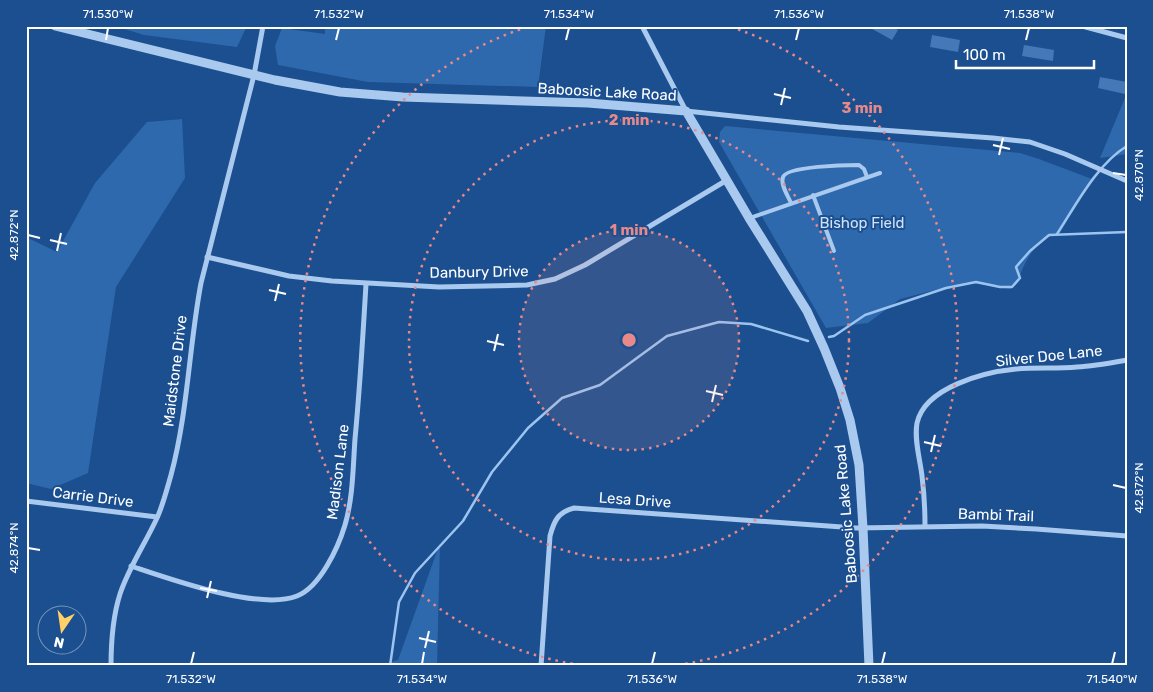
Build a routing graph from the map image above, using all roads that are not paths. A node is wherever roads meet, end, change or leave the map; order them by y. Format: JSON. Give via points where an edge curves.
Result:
{"nodes":[{"id":1,"x":55,"y":26,"type":"edge"},
{"id":2,"x":263,"y":26,"type":"edge"},
{"id":3,"x":642,"y":26,"type":"edge"},
{"id":4,"x":1082,"y":26,"type":"edge"},
{"id":5,"x":1127,"y":38,"type":"edge"},
{"id":6,"x":254,"y":75,"type":"junction"},
{"id":7,"x":686,"y":111,"type":"junction"},
{"id":8,"x":880,"y":173,"type":"dead end"},
{"id":9,"x":867,"y":177,"type":"junction"},
{"id":10,"x":727,"y":180,"type":"junction"},
{"id":11,"x":1127,"y":181,"type":"edge"},
{"id":12,"x":813,"y":195,"type":"junction"},
{"id":13,"x":791,"y":203,"type":"junction"},
{"id":14,"x":749,"y":218,"type":"junction"},
{"id":15,"x":834,"y":251,"type":"dead end"},
{"id":16,"x":207,"y":257,"type":"junction"},
{"id":17,"x":366,"y":284,"type":"junction"},
{"id":18,"x":1127,"y":360,"type":"edge"},
{"id":19,"x":26,"y":501,"type":"edge"},
{"id":20,"x":157,"y":518,"type":"junction"},
{"id":21,"x":924,"y":526,"type":"junction"},
{"id":22,"x":863,"y":528,"type":"junction"},
{"id":23,"x":1127,"y":536,"type":"edge"},
{"id":24,"x":131,"y":566,"type":"junction"},
{"id":25,"x":111,"y":666,"type":"edge"},
{"id":26,"x":541,"y":666,"type":"edge"},
{"id":27,"x":869,"y":666,"type":"edge"}],
"edges":[{"from":1,"to":6,"type":"street","name":"Baboosic Lake Road"},
{"from":2,"to":6,"type":"street","name":"Maidstone Drive"},
{"from":3,"to":7,"type":"street"},
{"from":4,"to":5,"type":"street"},
{"from":6,"to":7,"type":"street","name":"Baboosic Lake Road","via":[[372,95],[588,103]]},
{"from":6,"to":16,"type":"street","name":"Maidstone Drive"},
{"from":7,"to":10,"type":"street","name":"Baboosic Lake Road"},
{"from":7,"to":11,"type":"street","via":[[839,128],[1030,142]]},
{"from":8,"to":9,"type":"lane"},
{"from":9,"to":12,"type":"lane"},
{"from":9,"to":13,"type":"lane","via":[[859,165],[791,171],[782,178]]},
{"from":10,"to":14,"type":"street","name":"Baboosic Lake Road"},
{"from":10,"to":17,"type":"street","name":"Danbury Drive","via":[[585,265],[555,279],[527,285],[488,287]]},
{"from":12,"to":13,"type":"lane"},
{"from":12,"to":15,"type":"lane"},
{"from":13,"to":14,"type":"lane"},
{"from":14,"to":22,"type":"street","name":"Baboosic Lake Road","via":[[807,311],[840,388],[858,457]]},
{"from":16,"to":17,"type":"street","name":"Danbury Drive","via":[[289,276]]},
{"from":16,"to":20,"type":"street","name":"Maidstone Drive","via":[[195,316],[177,454]]},
{"from":17,"to":24,"type":"street","name":"Madison Lane","via":[[349,507],[340,539],[315,582],[298,596],[249,599]]},
{"from":18,"to":21,"type":"street","name":"Silver Doe Lane","via":[[1079,367],[1005,371],[954,386],[934,396],[921,413],[916,433]]},
{"from":19,"to":20,"type":"street","name":"Carrie Drive"},
{"from":20,"to":24,"type":"street","name":"Maidstone Drive"},
{"from":21,"to":22,"type":"street","name":"Bambi Trail"},
{"from":21,"to":23,"type":"street","name":"Bambi Trail","via":[[1036,528]]},
{"from":22,"to":26,"type":"street","name":"Lesa Drive","via":[[579,508],[566,510],[555,520],[550,536]]},
{"from":22,"to":27,"type":"street","name":"Baboosic Lake Road"},
{"from":24,"to":25,"type":"street","name":"Maidstone Drive","via":[[120,595]]}]}
